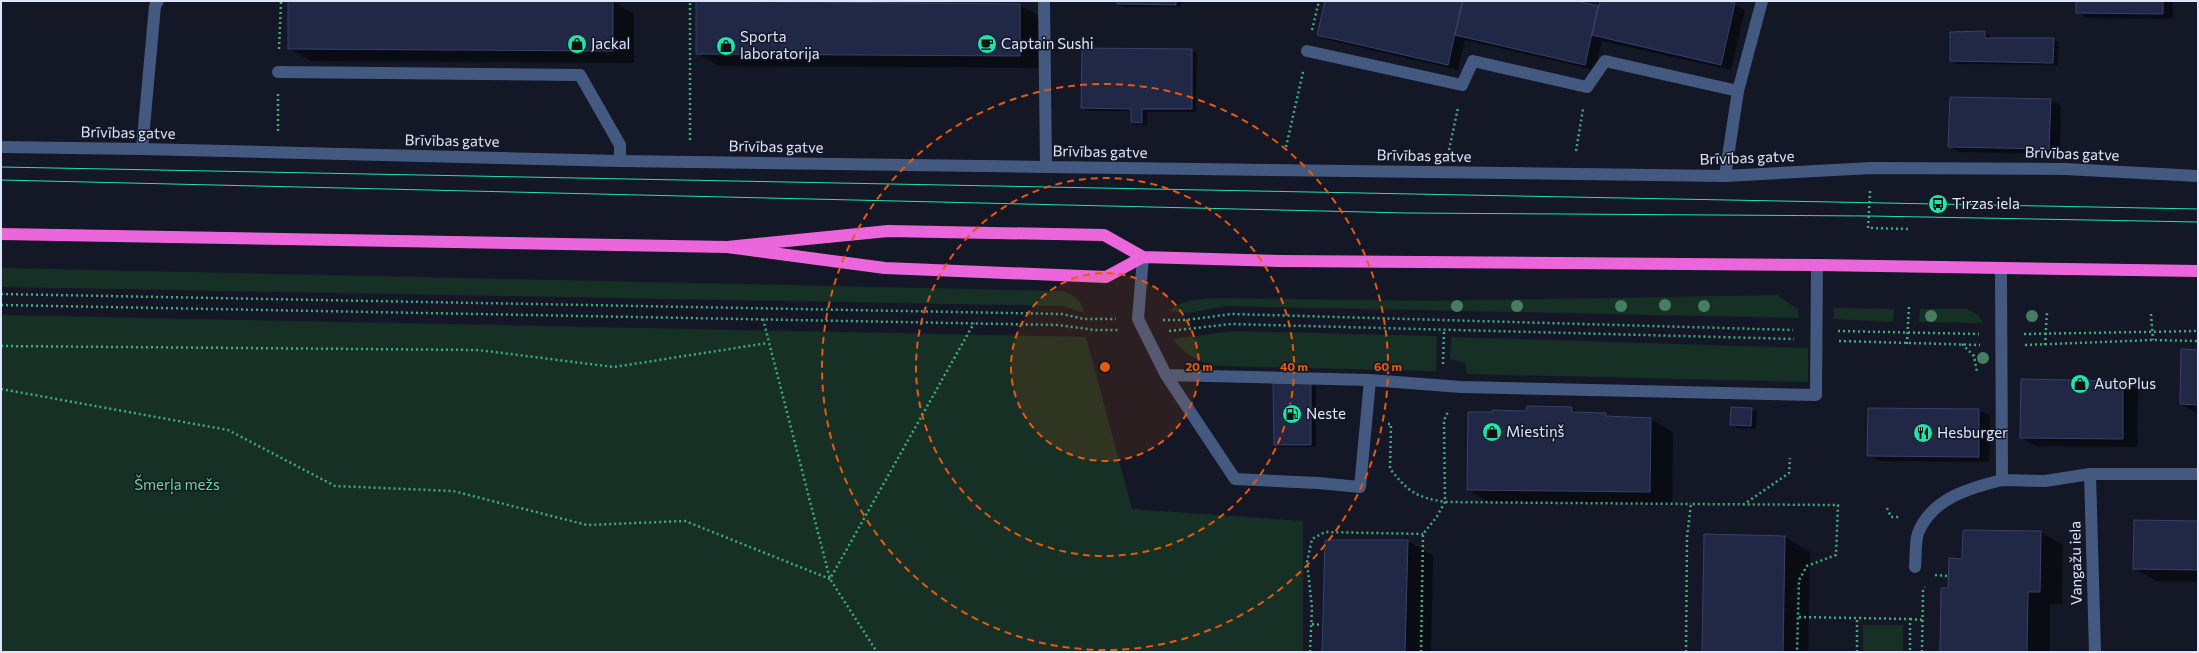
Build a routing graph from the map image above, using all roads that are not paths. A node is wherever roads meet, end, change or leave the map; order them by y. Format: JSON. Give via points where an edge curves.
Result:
{"nodes":[{"id":1,"x":158,"y":1,"type":"edge"},
{"id":2,"x":1044,"y":1,"type":"edge"},
{"id":3,"x":1762,"y":1,"type":"edge"},
{"id":4,"x":1307,"y":51,"type":"road end"},
{"id":5,"x":278,"y":72,"type":"dead end"},
{"id":6,"x":1738,"y":91,"type":"junction"},
{"id":7,"x":1,"y":147,"type":"edge"},
{"id":8,"x":142,"y":149,"type":"junction"},
{"id":9,"x":620,"y":161,"type":"junction"},
{"id":10,"x":1046,"y":168,"type":"junction"},
{"id":11,"x":1725,"y":176,"type":"junction"},
{"id":12,"x":2198,"y":176,"type":"edge"},
{"id":13,"x":1,"y":234,"type":"edge"},
{"id":14,"x":727,"y":247,"type":"junction"},
{"id":15,"x":1143,"y":257,"type":"junction"},
{"id":16,"x":1817,"y":265,"type":"junction"},
{"id":17,"x":2001,"y":269,"type":"junction"},
{"id":18,"x":2198,"y":271,"type":"edge"},
{"id":19,"x":1166,"y":375,"type":"junction"},
{"id":20,"x":1370,"y":380,"type":"junction"},
{"id":21,"x":2090,"y":474,"type":"junction"},
{"id":22,"x":2198,"y":474,"type":"edge"},
{"id":23,"x":2002,"y":480,"type":"junction"},
{"id":24,"x":1915,"y":567,"type":"dead end"},
{"id":25,"x":2095,"y":652,"type":"edge"}],
"edges":[{"from":1,"to":8,"type":"street","via":[[155,6]]},
{"from":2,"to":10,"type":"street"},
{"from":3,"to":6,"type":"street"},
{"from":4,"to":6,"type":"street","via":[[1462,86],[1473,61],[1587,87],[1605,61]]},
{"from":5,"to":9,"type":"street","via":[[580,75],[620,145]]},
{"from":6,"to":11,"type":"street"},
{"from":7,"to":8,"type":"street","name":"Brīvības gatve"},
{"from":8,"to":9,"type":"street","name":"Brīvības gatve"},
{"from":9,"to":10,"type":"street","name":"Brīvības gatve"},
{"from":10,"to":11,"type":"street","name":"Brīvības gatve"},
{"from":11,"to":12,"type":"street","name":"Brīvības gatve","via":[[1872,168],[2064,169]]},
{"from":13,"to":14,"type":"highway"},
{"from":14,"to":15,"type":"highway","via":[[888,231],[1104,235]]},
{"from":14,"to":15,"type":"highway","via":[[885,268],[1106,277]]},
{"from":15,"to":16,"type":"highway","via":[[1280,262]]},
{"from":15,"to":19,"type":"street","via":[[1138,319]]},
{"from":16,"to":17,"type":"highway"},
{"from":16,"to":20,"type":"street","via":[[1816,395],[1461,387]]},
{"from":17,"to":18,"type":"highway"},
{"from":17,"to":23,"type":"street"},
{"from":19,"to":20,"type":"street"},
{"from":19,"to":20,"type":"street","via":[[1235,479],[1360,487]]},
{"from":21,"to":22,"type":"street"},
{"from":21,"to":23,"type":"street","via":[[2045,481]]},
{"from":21,"to":25,"type":"street","name":"Vangažu iela"},
{"from":23,"to":24,"type":"street","via":[[1966,489],[1927,516],[1918,534]]}]}
